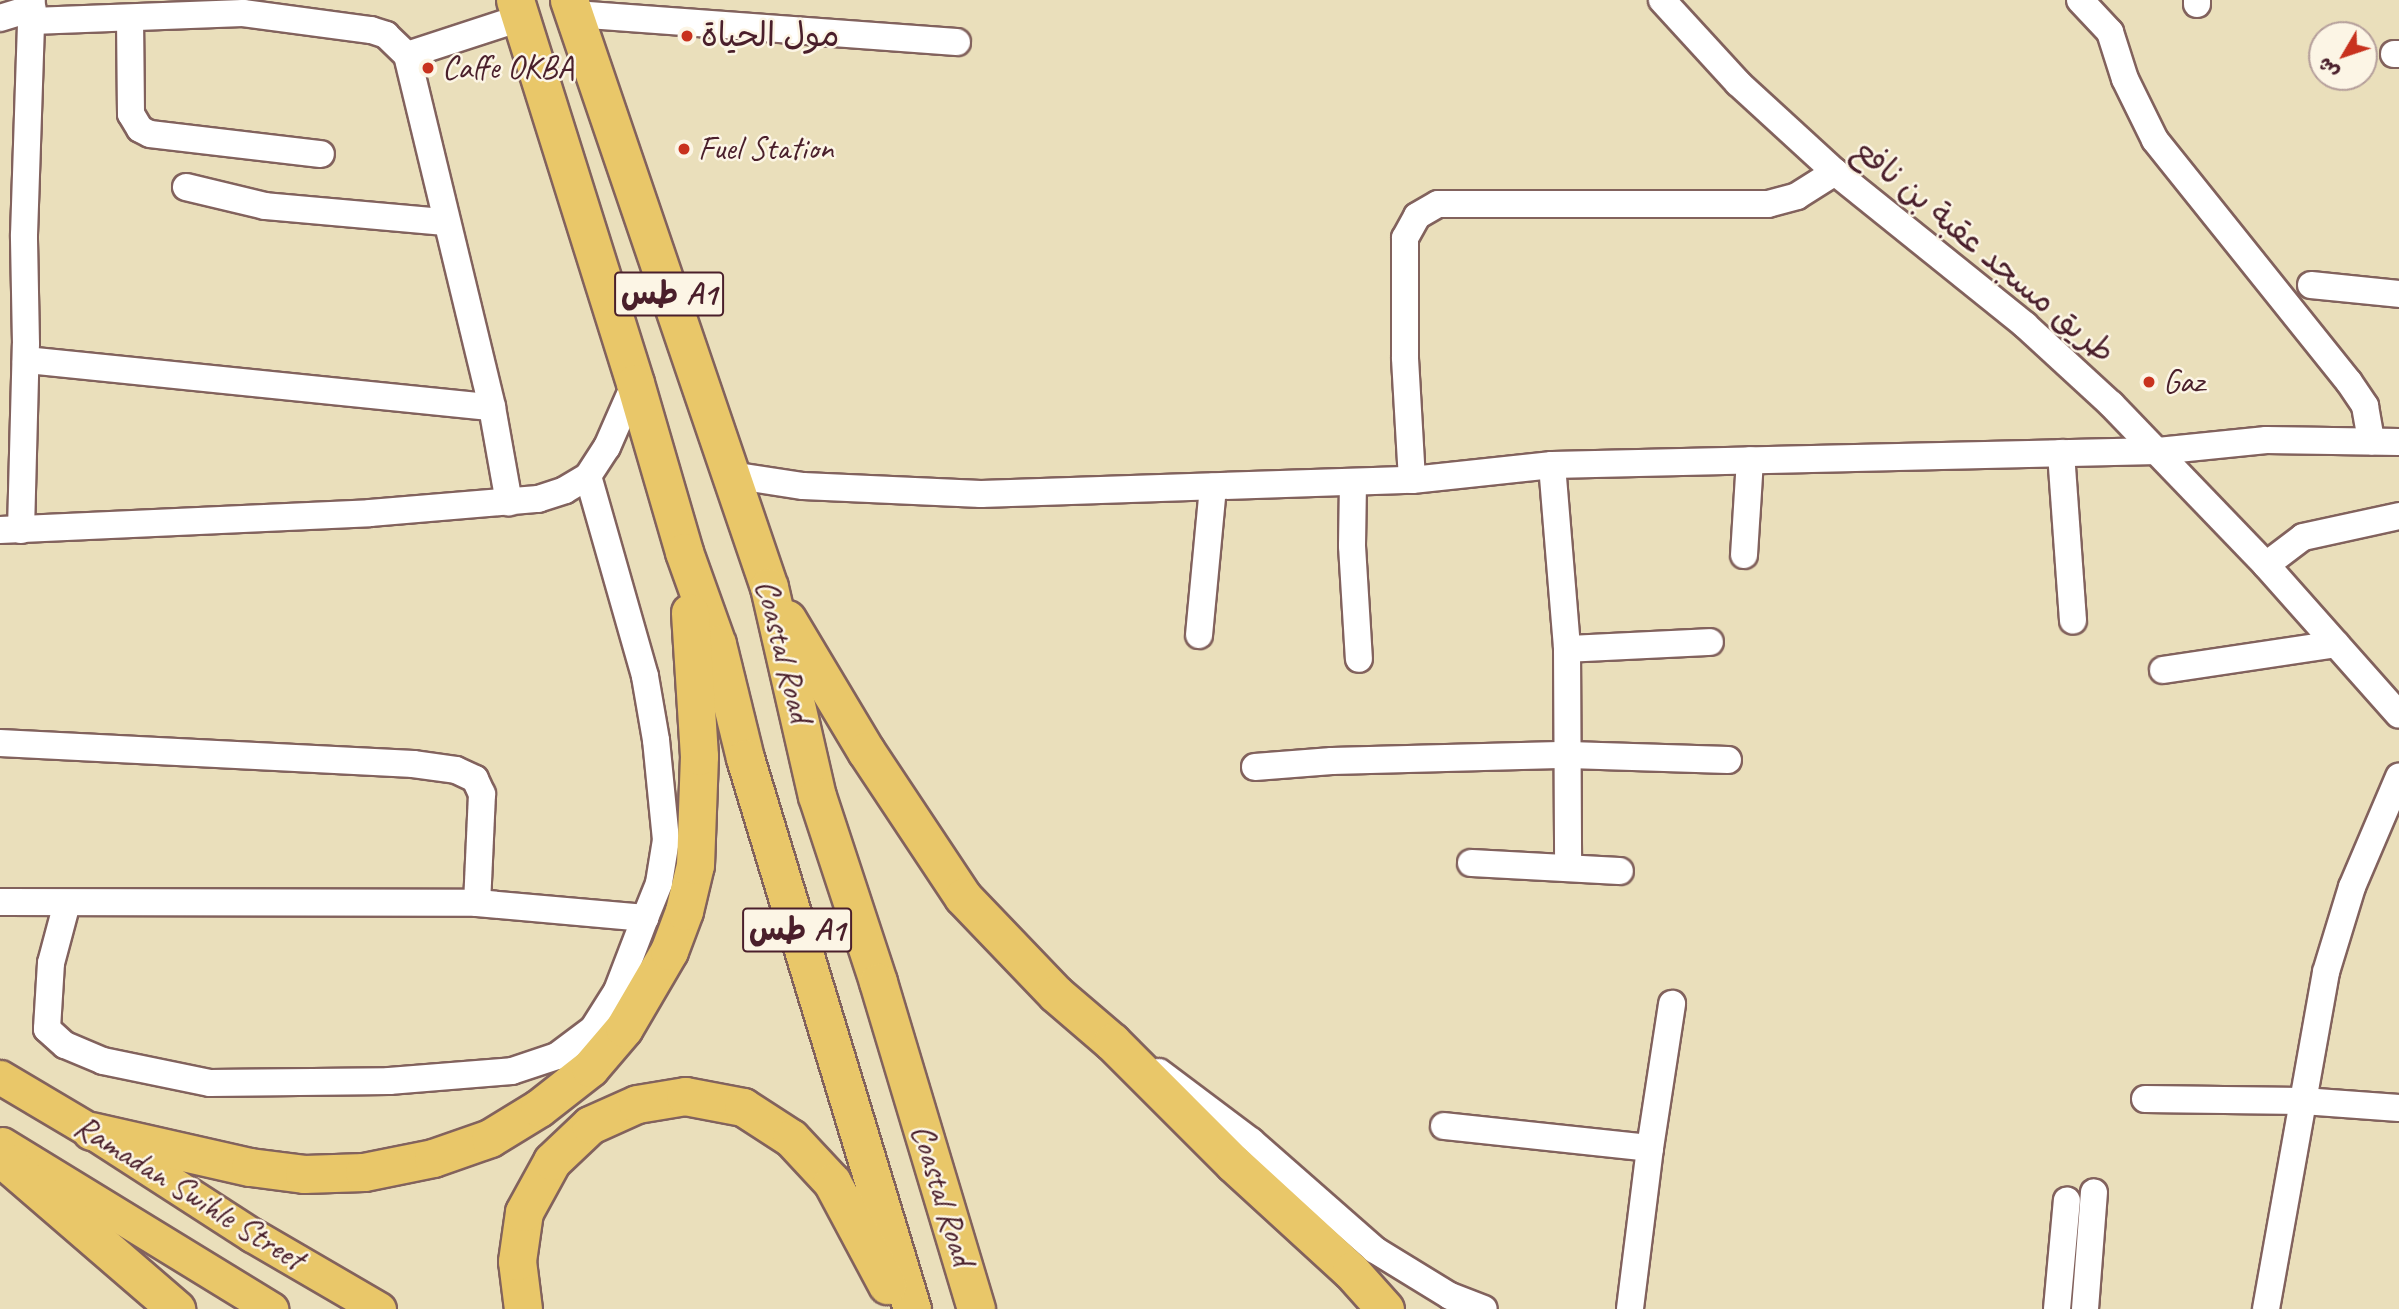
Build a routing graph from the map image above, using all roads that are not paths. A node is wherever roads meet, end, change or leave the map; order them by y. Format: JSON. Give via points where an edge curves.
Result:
{"nodes":[{"id":1,"x":1662,"y":0,"type":"edge"},
{"id":2,"x":2080,"y":0,"type":"edge"},
{"id":3,"x":243,"y":7,"type":"edge"},
{"id":4,"x":572,"y":7,"type":"edge"},
{"id":5,"x":518,"y":9,"type":"edge"},
{"id":6,"x":32,"y":10,"type":"edge"},
{"id":7,"x":0,"y":18,"type":"edge"},
{"id":8,"x":131,"y":18,"type":"junction"},
{"id":9,"x":957,"y":41,"type":"dead end"},
{"id":10,"x":407,"y":55,"type":"junction"},
{"id":11,"x":321,"y":154,"type":"dead end"},
{"id":12,"x":1835,"y":172,"type":"junction"},
{"id":13,"x":186,"y":187,"type":"dead end"},
{"id":14,"x":446,"y":222,"type":"junction"},
{"id":15,"x":12,"y":235,"type":"edge"},
{"id":16,"x":2311,"y":285,"type":"dead end"},
{"id":17,"x":2399,"y":294,"type":"edge"},
{"id":18,"x":26,"y":360,"type":"junction"},
{"id":19,"x":635,"y":383,"type":"junction"},
{"id":20,"x":492,"y":407,"type":"junction"},
{"id":21,"x":2371,"y":441,"type":"junction"},
{"id":22,"x":2399,"y":442,"type":"edge"},
{"id":23,"x":2158,"y":451,"type":"junction"},
{"id":24,"x":2061,"y":453,"type":"junction"},
{"id":25,"x":1749,"y":460,"type":"junction"},
{"id":26,"x":1552,"y":465,"type":"junction"},
{"id":27,"x":731,"y":475,"type":"junction"},
{"id":28,"x":588,"y":476,"type":"junction"},
{"id":29,"x":1412,"y":480,"type":"junction"},
{"id":30,"x":1353,"y":482,"type":"junction"},
{"id":31,"x":1213,"y":487,"type":"junction"},
{"id":32,"x":509,"y":502,"type":"junction"},
{"id":33,"x":2399,"y":516,"type":"edge"},
{"id":34,"x":11,"y":530,"type":"edge"},
{"id":35,"x":684,"y":552,"type":"junction"},
{"id":36,"x":1744,"y":555,"type":"dead end"},
{"id":37,"x":2266,"y":565,"type":"junction"},
{"id":38,"x":769,"y":587,"type":"junction"},
{"id":39,"x":2073,"y":621,"type":"dead end"},
{"id":40,"x":1199,"y":635,"type":"dead end"},
{"id":41,"x":1710,"y":642,"type":"dead end"},
{"id":42,"x":2336,"y":643,"type":"junction"},
{"id":43,"x":1567,"y":649,"type":"junction"},
{"id":44,"x":1359,"y":659,"type":"dead end"},
{"id":45,"x":2163,"y":670,"type":"dead end"},
{"id":46,"x":2399,"y":715,"type":"edge"},
{"id":47,"x":0,"y":743,"type":"edge"},
{"id":48,"x":1569,"y":755,"type":"junction"},
{"id":49,"x":1728,"y":760,"type":"dead end"},
{"id":50,"x":1255,"y":767,"type":"dead end"},
{"id":51,"x":2399,"y":777,"type":"edge"},
{"id":52,"x":1471,"y":863,"type":"dead end"},
{"id":53,"x":1568,"y":868,"type":"junction"},
{"id":54,"x":1620,"y":871,"type":"dead end"},
{"id":55,"x":0,"y":902,"type":"edge"},
{"id":56,"x":67,"y":903,"type":"junction"},
{"id":57,"x":477,"y":903,"type":"junction"},
{"id":58,"x":645,"y":918,"type":"junction"},
{"id":59,"x":1672,"y":1004,"type":"dead end"},
{"id":60,"x":1112,"y":1042,"type":"junction"},
{"id":61,"x":0,"y":1077,"type":"edge"},
{"id":62,"x":2145,"y":1099,"type":"dead end"},
{"id":63,"x":2303,"y":1101,"type":"junction"},
{"id":64,"x":2399,"y":1108,"type":"edge"},
{"id":65,"x":1444,"y":1126,"type":"dead end"},
{"id":66,"x":91,"y":1131,"type":"junction"},
{"id":67,"x":0,"y":1142,"type":"edge"},
{"id":68,"x":1650,"y":1147,"type":"junction"},
{"id":69,"x":0,"y":1157,"type":"edge"},
{"id":70,"x":2094,"y":1192,"type":"dead end"},
{"id":71,"x":2067,"y":1200,"type":"dead end"},
{"id":72,"x":176,"y":1309,"type":"edge"},
{"id":73,"x":271,"y":1309,"type":"edge"},
{"id":74,"x":379,"y":1309,"type":"edge"},
{"id":75,"x":523,"y":1309,"type":"edge"},
{"id":76,"x":898,"y":1309,"type":"edge"},
{"id":77,"x":912,"y":1309,"type":"edge"},
{"id":78,"x":976,"y":1309,"type":"edge"},
{"id":79,"x":1385,"y":1309,"type":"edge"},
{"id":80,"x":1484,"y":1309,"type":"edge"},
{"id":81,"x":1630,"y":1309,"type":"edge"},
{"id":82,"x":2057,"y":1309,"type":"edge"},
{"id":83,"x":2085,"y":1309,"type":"edge"},
{"id":84,"x":2266,"y":1309,"type":"edge"}],
"edges":[{"from":1,"to":12,"type":"street","name":"طريق مسجد عقبة بن نافع","via":[[1738,83]]},
{"from":2,"to":21,"type":"street","via":[[2110,32],[2125,79],[2155,140],[2349,382],[2365,406]]},
{"from":3,"to":8,"type":"street"},
{"from":3,"to":10,"type":"street","via":[[371,30],[386,35]]},
{"from":4,"to":9,"type":"street"},
{"from":4,"to":27,"type":"highway","name":"Coastal Road","number":"طس A1"},
{"from":5,"to":10,"type":"street"},
{"from":5,"to":19,"type":"highway","name":"Coastal Road","number":"طس A1"},
{"from":6,"to":7,"type":"street"},
{"from":6,"to":8,"type":"street"},
{"from":6,"to":15,"type":"street"},
{"from":8,"to":11,"type":"street","via":[[131,114],[141,129],[150,134]]},
{"from":10,"to":14,"type":"street"},
{"from":12,"to":23,"type":"street","name":"طريق مسجد عقبة بن نافع","via":[[2025,325]]},
{"from":12,"to":29,"type":"street","via":[[1797,195],[1768,204],[1438,204],[1417,216],[1405,238]]},
{"from":13,"to":14,"type":"street","via":[[265,206]]},
{"from":14,"to":20,"type":"street"},
{"from":15,"to":18,"type":"street"},
{"from":16,"to":17,"type":"street"},
{"from":18,"to":20,"type":"street"},
{"from":18,"to":34,"type":"street"},
{"from":19,"to":28,"type":"street","via":[[607,447]]},
{"from":19,"to":35,"type":"highway","name":"Coastal Road","number":"طس A1"},
{"from":20,"to":32,"type":"street"},
{"from":21,"to":22,"type":"street"},
{"from":21,"to":23,"type":"street","via":[[2266,440]]},
{"from":23,"to":24,"type":"street"},
{"from":23,"to":37,"type":"street","name":"طريق مسجد عقبة بن نافع"},
{"from":24,"to":25,"type":"street"},
{"from":24,"to":39,"type":"street"},
{"from":25,"to":26,"type":"street"},
{"from":25,"to":36,"type":"street"},
{"from":26,"to":29,"type":"street"},
{"from":26,"to":43,"type":"street"},
{"from":27,"to":31,"type":"street","via":[[803,486],[981,494]]},
{"from":27,"to":38,"type":"highway","name":"Coastal Road","number":"طس A1"},
{"from":28,"to":32,"type":"street","via":[[538,499]]},
{"from":28,"to":58,"type":"street","via":[[645,676],[656,740],[666,840],[659,883]]},
{"from":29,"to":30,"type":"street"},
{"from":30,"to":31,"type":"street"},
{"from":30,"to":44,"type":"street"},
{"from":31,"to":40,"type":"street"},
{"from":32,"to":34,"type":"street","via":[[150,526]]},
{"from":33,"to":37,"type":"street","via":[[2303,537]]},
{"from":35,"to":66,"type":"highway","via":[[699,756],[695,865],[669,951],[624,1028],[590,1068],[539,1108],[490,1138],[433,1158],[364,1172],[304,1174],[250,1167]]},
{"from":35,"to":77,"type":"highway","name":"Coastal Road","number":"طس A1","via":[[717,644],[745,758]]},
{"from":37,"to":42,"type":"street","name":"طريق مسجد عقبة بن نافع"},
{"from":38,"to":60,"type":"highway","via":[[866,751],[963,897],[1056,994]]},
{"from":38,"to":78,"type":"highway","name":"Coastal Road","number":"طس A1","via":[[817,796]]},
{"from":41,"to":43,"type":"street"},
{"from":42,"to":45,"type":"street"},
{"from":42,"to":46,"type":"street","name":"طريق مسجد عقبة بن نافع"},
{"from":43,"to":48,"type":"street"},
{"from":47,"to":57,"type":"street","via":[[456,770],[475,779],[482,794]]},
{"from":48,"to":49,"type":"street"},
{"from":48,"to":50,"type":"street"},
{"from":48,"to":53,"type":"street"},
{"from":51,"to":63,"type":"street","via":[[2352,887],[2326,972]]},
{"from":52,"to":53,"type":"street"},
{"from":53,"to":54,"type":"street"},
{"from":55,"to":56,"type":"street"},
{"from":56,"to":57,"type":"street"},
{"from":56,"to":58,"type":"street","via":[[51,963],[47,1029],[65,1045],[103,1061],[210,1083],[389,1081],[512,1071],[557,1056],[593,1029],[617,991]]},
{"from":57,"to":58,"type":"street"},
{"from":59,"to":68,"type":"street"},
{"from":60,"to":79,"type":"highway"},
{"from":60,"to":80,"type":"street","via":[[1251,1141],[1375,1250],[1450,1296]]},
{"from":61,"to":66,"type":"main road","name":"Ramadan Swihle Street"},
{"from":62,"to":63,"type":"street"},
{"from":63,"to":64,"type":"street"},
{"from":63,"to":84,"type":"street"},
{"from":65,"to":68,"type":"street"},
{"from":66,"to":74,"type":"main road","name":"Ramadan Swihle Street","via":[[252,1235]]},
{"from":67,"to":73,"type":"main road","name":"Ramadan Swihle Street"},
{"from":68,"to":81,"type":"street"},
{"from":69,"to":72,"type":"highway"},
{"from":70,"to":83,"type":"street"},
{"from":71,"to":82,"type":"street"},
{"from":75,"to":76,"type":"highway","via":[[517,1261],[524,1212],[552,1161],[590,1125],[637,1104],[685,1096],[743,1107],[791,1138],[832,1182]]}]}
